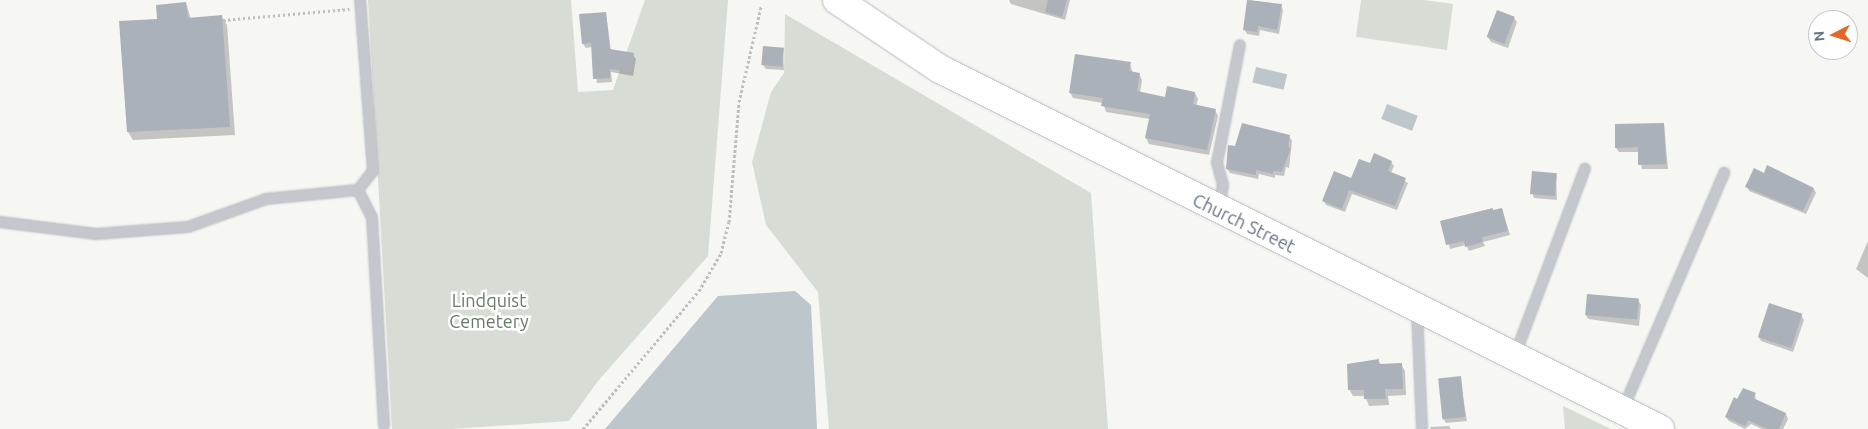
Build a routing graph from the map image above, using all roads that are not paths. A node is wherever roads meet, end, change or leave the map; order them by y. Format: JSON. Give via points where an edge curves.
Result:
{"nodes":[{"id":1,"x":837,"y":0,"type":"edge"},
{"id":2,"x":362,"y":4,"type":"edge"},
{"id":3,"x":1240,"y":45,"type":"dead end"},
{"id":4,"x":1585,"y":169,"type":"dead end"},
{"id":5,"x":1724,"y":173,"type":"dead end"},
{"id":6,"x":358,"y":190,"type":"junction"},
{"id":7,"x":1219,"y":211,"type":"junction"},
{"id":8,"x":0,"y":222,"type":"edge"},
{"id":9,"x":1417,"y":309,"type":"junction"},
{"id":10,"x":1514,"y":357,"type":"junction"},
{"id":11,"x":1623,"y":411,"type":"junction"},
{"id":12,"x":384,"y":426,"type":"dead end"},
{"id":13,"x":1422,"y":429,"type":"edge"},
{"id":14,"x":1660,"y":429,"type":"edge"}],
"edges":[{"from":1,"to":7,"type":"street","name":"Church Street","via":[[940,69]]},
{"from":2,"to":6,"type":"lane","via":[[373,171]]},
{"from":3,"to":7,"type":"lane","via":[[1217,164],[1223,185]]},
{"from":4,"to":10,"type":"lane"},
{"from":5,"to":11,"type":"lane"},
{"from":6,"to":8,"type":"lane","via":[[266,199],[188,228],[96,234]]},
{"from":6,"to":12,"type":"lane","via":[[372,217]]},
{"from":7,"to":9,"type":"street","name":"Church Street"},
{"from":9,"to":10,"type":"street","name":"Church Street"},
{"from":9,"to":13,"type":"lane","via":[[1416,349]]},
{"from":10,"to":11,"type":"street","name":"Church Street"},
{"from":11,"to":14,"type":"street","name":"Church Street"}]}
